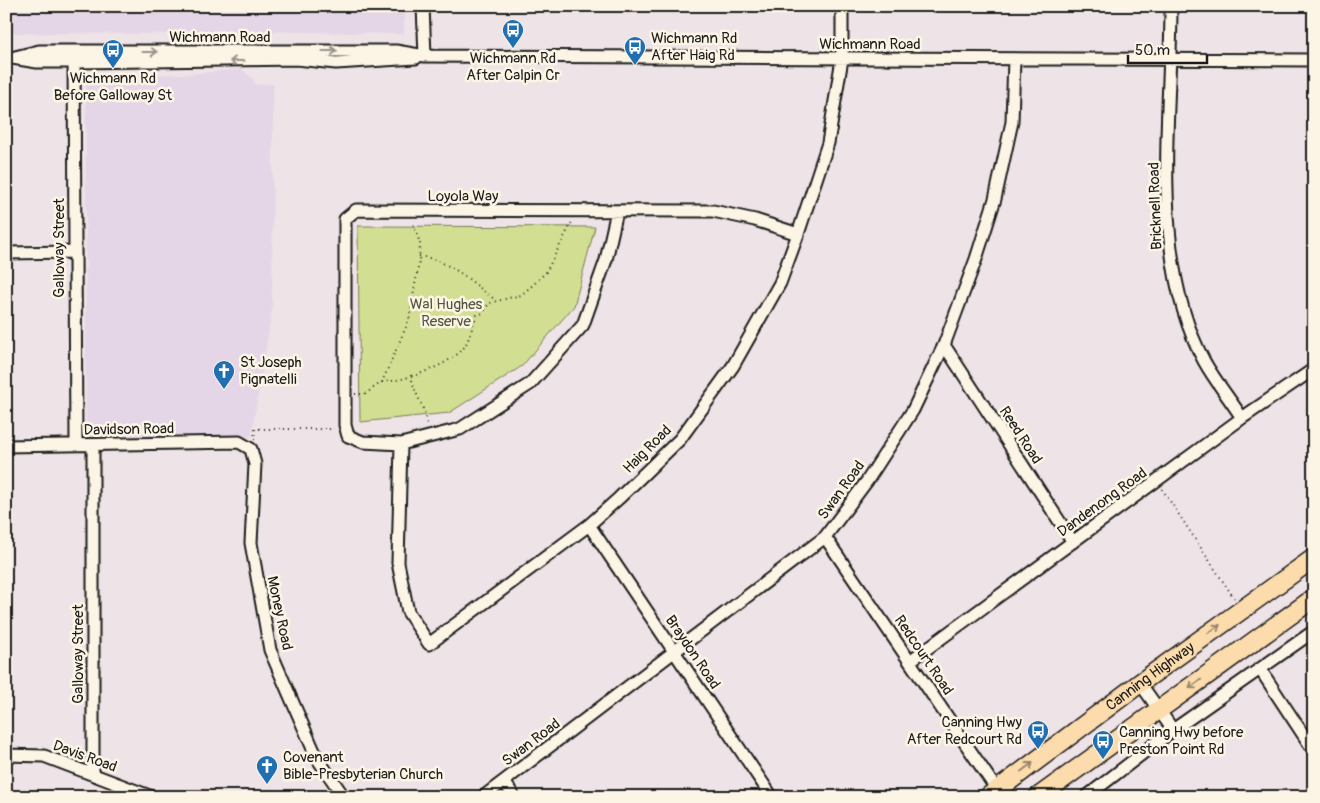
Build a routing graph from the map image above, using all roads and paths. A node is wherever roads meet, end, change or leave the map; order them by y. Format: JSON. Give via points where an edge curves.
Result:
{"nodes":[{"id":1,"x":424,"y":6,"type":"edge"},
{"id":2,"x":842,"y":6,"type":"edge"},
{"id":3,"x":1172,"y":6,"type":"edge"},
{"id":4,"x":426,"y":56,"type":"junction"},
{"id":5,"x":11,"y":57,"type":"edge"},
{"id":6,"x":74,"y":57,"type":"junction"},
{"id":7,"x":842,"y":59,"type":"junction"},
{"id":8,"x":1014,"y":59,"type":"junction"},
{"id":9,"x":1170,"y":60,"type":"junction"},
{"id":10,"x":1314,"y":60,"type":"edge"},
{"id":11,"x":408,"y":210,"type":"junction"},
{"id":12,"x":575,"y":211,"type":"junction"},
{"id":13,"x":617,"y":211,"type":"junction"},
{"id":14,"x":798,"y":234,"type":"junction"},
{"id":15,"x":74,"y":252,"type":"junction"},
{"id":16,"x":6,"y":253,"type":"edge"},
{"id":17,"x":420,"y":256,"type":"junction"},
{"id":18,"x":494,"y":300,"type":"junction"},
{"id":19,"x":944,"y":345,"type":"junction"},
{"id":20,"x":1314,"y":369,"type":"edge"},
{"id":21,"x":412,"y":375,"type":"junction"},
{"id":22,"x":382,"y":382,"type":"junction"},
{"id":23,"x":345,"y":394,"type":"junction"},
{"id":24,"x":1242,"y":418,"type":"junction"},
{"id":25,"x":347,"y":432,"type":"junction"},
{"id":26,"x":427,"y":438,"type":"junction"},
{"id":27,"x":401,"y":444,"type":"junction"},
{"id":28,"x":76,"y":445,"type":"junction"},
{"id":29,"x":93,"y":445,"type":"junction"},
{"id":30,"x":6,"y":446,"type":"edge"},
{"id":31,"x":251,"y":449,"type":"junction"},
{"id":32,"x":1156,"y":481,"type":"junction"},
{"id":33,"x":590,"y":525,"type":"junction"},
{"id":34,"x":825,"y":537,"type":"junction"},
{"id":35,"x":1073,"y":542,"type":"junction"},
{"id":36,"x":1314,"y":558,"type":"edge"},
{"id":37,"x":1314,"y":598,"type":"edge"},
{"id":38,"x":1236,"y":601,"type":"dead end"},
{"id":39,"x":1314,"y":631,"type":"edge"},
{"id":40,"x":675,"y":652,"type":"junction"},
{"id":41,"x":910,"y":661,"type":"junction"},
{"id":42,"x":1260,"y":669,"type":"junction"},
{"id":43,"x":1140,"y":683,"type":"junction"},
{"id":44,"x":1159,"y":710,"type":"junction"},
{"id":45,"x":1173,"y":730,"type":"junction"},
{"id":46,"x":1314,"y":751,"type":"edge"},
{"id":47,"x":6,"y":755,"type":"edge"},
{"id":48,"x":93,"y":774,"type":"junction"},
{"id":49,"x":504,"y":781,"type":"junction"},
{"id":50,"x":993,"y":793,"type":"edge"},
{"id":51,"x":152,"y":797,"type":"edge"},
{"id":52,"x":344,"y":797,"type":"edge"},
{"id":53,"x":483,"y":797,"type":"edge"},
{"id":54,"x":514,"y":797,"type":"edge"},
{"id":55,"x":772,"y":797,"type":"edge"},
{"id":56,"x":1038,"y":797,"type":"edge"},
{"id":57,"x":1086,"y":797,"type":"edge"}],
"edges":[{"from":1,"to":4,"type":"street"},
{"from":2,"to":7,"type":"street","name":"Haig Road"},
{"from":3,"to":9,"type":"street","name":"Bricknell Road"},
{"from":4,"to":6,"type":"street","name":"Wichmann Road","via":[[396,52]]},
{"from":4,"to":7,"type":"street","name":"Wichmann Road"},
{"from":5,"to":6,"type":"street","name":"Wichmann Road","via":[[39,51]]},
{"from":6,"to":15,"type":"street","name":"Galloway Street"},
{"from":7,"to":8,"type":"street","name":"Wichmann Road"},
{"from":7,"to":14,"type":"street","name":"Haig Road","via":[[828,143]]},
{"from":8,"to":9,"type":"street","name":"Wichmann Road"},
{"from":8,"to":19,"type":"street","name":"Swan Road","via":[[1012,122],[995,199]]},
{"from":9,"to":10,"type":"street","name":"Wichmann Road"},
{"from":9,"to":24,"type":"street","name":"Bricknell Road","via":[[1168,234],[1176,282],[1204,361]]},
{"from":11,"to":12,"type":"street","name":"Loyola Way"},
{"from":11,"to":17,"type":"path","via":[[420,243]]},
{"from":11,"to":23,"type":"street","name":"Loyola Way","via":[[356,210],[345,219]]},
{"from":12,"to":13,"type":"street","name":"Loyola Way"},
{"from":12,"to":18,"type":"path","via":[[568,233],[546,272],[521,296]]},
{"from":13,"to":14,"type":"street","name":"Loyola Way","via":[[713,211]]},
{"from":13,"to":26,"type":"street","via":[[606,260],[583,326],[530,384],[460,430]]},
{"from":14,"to":33,"type":"street","name":"Haig Road","via":[[780,283],[733,366],[680,439]]},
{"from":15,"to":16,"type":"street"},
{"from":15,"to":28,"type":"street","name":"Galloway Street"},
{"from":17,"to":18,"type":"path","via":[[450,264]]},
{"from":17,"to":22,"type":"path","via":[[409,320]]},
{"from":18,"to":21,"type":"path","via":[[477,315],[462,350],[433,368]]},
{"from":19,"to":34,"type":"street","name":"Swan Road","via":[[913,410],[867,481]]},
{"from":19,"to":35,"type":"street","name":"Reed Road"},
{"from":20,"to":24,"type":"street","name":"Dandenong Road"},
{"from":21,"to":22,"type":"path","via":[[399,381]]},
{"from":21,"to":26,"type":"path","via":[[414,390],[426,411]]},
{"from":22,"to":23,"type":"path","via":[[365,394]]},
{"from":23,"to":25,"type":"street","name":"Loyola Way"},
{"from":24,"to":32,"type":"street","name":"Dandenong Road"},
{"from":25,"to":27,"type":"street","via":[[363,442]]},
{"from":25,"to":31,"type":"path","via":[[255,429]]},
{"from":26,"to":27,"type":"street"},
{"from":27,"to":33,"type":"street","name":"Haig Road","via":[[398,563],[408,612],[429,644]]},
{"from":28,"to":29,"type":"street","name":"Davidson Road"},
{"from":28,"to":30,"type":"street","name":"Davidson Road"},
{"from":29,"to":31,"type":"street","name":"Davidson Road","via":[[239,442]]},
{"from":29,"to":48,"type":"street","name":"Galloway Street"},
{"from":31,"to":52,"type":"street","name":"Money Road","via":[[255,464],[251,543],[270,650],[317,758]]},
{"from":32,"to":35,"type":"street","name":"Dandenong Road"},
{"from":32,"to":38,"type":"path"},
{"from":33,"to":40,"type":"street","name":"Braydon Road"},
{"from":34,"to":40,"type":"street","name":"Swan Road"},
{"from":34,"to":41,"type":"street","name":"Redcourt Road"},
{"from":35,"to":41,"type":"street","name":"Dandenong Road"},
{"from":43,"to":36,"type":"highway","name":"Canning Highway","one_way":true},
{"from":37,"to":44,"type":"highway","one_way":true},
{"from":39,"to":42,"type":"street"},
{"from":40,"to":49,"type":"street","name":"Swan Road"},
{"from":40,"to":55,"type":"street","name":"Braydon Road"},
{"from":41,"to":50,"type":"street","name":"Redcourt Road"},
{"from":42,"to":45,"type":"street"},
{"from":42,"to":46,"type":"street"},
{"from":43,"to":44,"type":"street"},
{"from":50,"to":43,"type":"highway","name":"Canning Highway","one_way":true},
{"from":44,"to":45,"type":"street"},
{"from":44,"to":56,"type":"highway"},
{"from":45,"to":57,"type":"street"},
{"from":47,"to":48,"type":"street","name":"Davis Road","via":[[44,756]]},
{"from":48,"to":51,"type":"street","name":"Davis Road"},
{"from":49,"to":53,"type":"street","name":"Swan Road"},
{"from":49,"to":54,"type":"street"}]}
